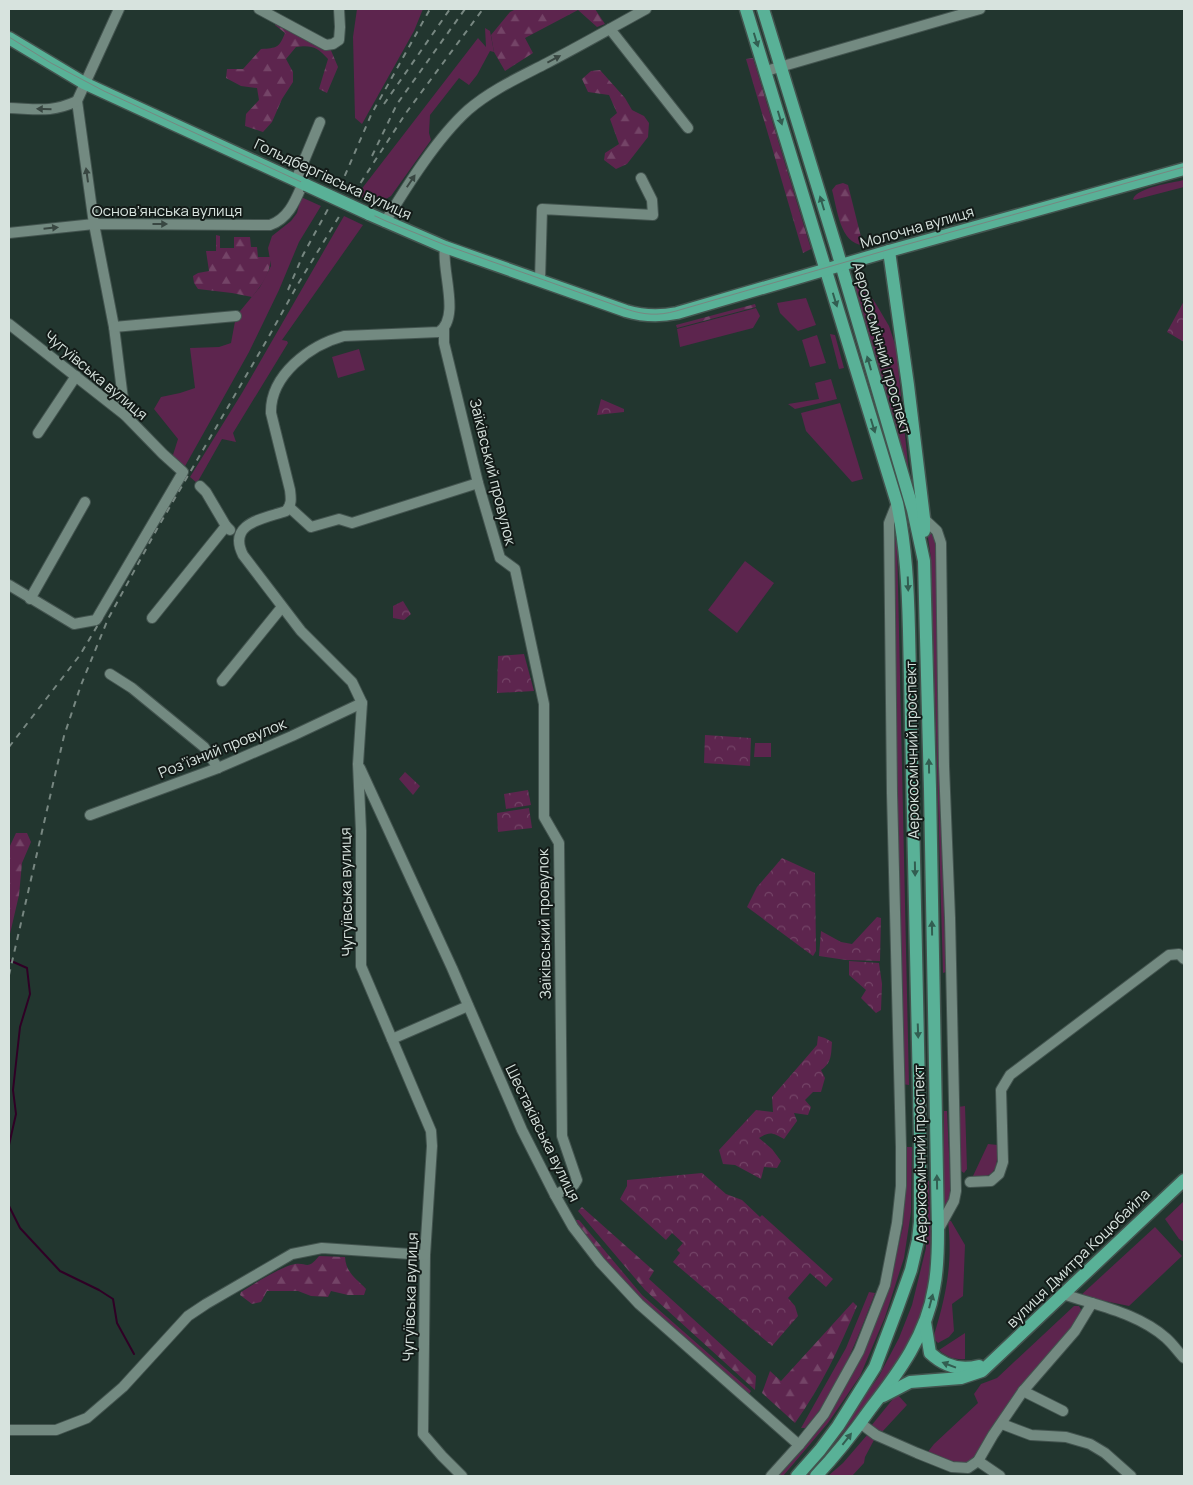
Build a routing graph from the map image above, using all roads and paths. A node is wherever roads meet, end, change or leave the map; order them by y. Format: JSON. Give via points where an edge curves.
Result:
{"nodes":[{"id":1,"x":119,"y":9,"type":"edge"},
{"id":2,"x":259,"y":9,"type":"edge"},
{"id":3,"x":339,"y":9,"type":"edge"},
{"id":4,"x":646,"y":9,"type":"edge"},
{"id":5,"x":746,"y":9,"type":"edge"},
{"id":6,"x":763,"y":9,"type":"edge"},
{"id":7,"x":980,"y":9,"type":"edge"},
{"id":8,"x":610,"y":29,"type":"junction"},
{"id":9,"x":9,"y":38,"type":"edge"},
{"id":10,"x":781,"y":66,"type":"junction"},
{"id":11,"x":766,"y":71,"type":"junction"},
{"id":12,"x":84,"y":83,"type":"junction"},
{"id":13,"x":77,"y":101,"type":"junction"},
{"id":14,"x":9,"y":108,"type":"edge"},
{"id":15,"x":320,"y":122,"type":"dead end"},
{"id":16,"x":688,"y":128,"type":"dead end"},
{"id":17,"x":1184,"y":169,"type":"edge"},
{"id":18,"x":641,"y":178,"type":"dead end"},
{"id":19,"x":302,"y":183,"type":"junction"},
{"id":20,"x":385,"y":222,"type":"junction"},
{"id":21,"x":94,"y":224,"type":"junction"},
{"id":22,"x":9,"y":233,"type":"edge"},
{"id":23,"x":445,"y":247,"type":"junction"},
{"id":24,"x":889,"y":251,"type":"junction"},
{"id":25,"x":841,"y":265,"type":"junction"},
{"id":26,"x":826,"y":270,"type":"junction"},
{"id":27,"x":540,"y":280,"type":"junction"},
{"id":28,"x":236,"y":316,"type":"dead end"},
{"id":29,"x":658,"y":316,"type":"joint"},
{"id":30,"x":9,"y":324,"type":"edge"},
{"id":31,"x":114,"y":327,"type":"junction"},
{"id":32,"x":444,"y":328,"type":"junction"},
{"id":33,"x":76,"y":376,"type":"junction"},
{"id":34,"x":125,"y":416,"type":"junction"},
{"id":35,"x":38,"y":433,"type":"dead end"},
{"id":36,"x":917,"y":464,"type":"junction"},
{"id":37,"x":901,"y":472,"type":"junction"},
{"id":38,"x":478,"y":483,"type":"junction"},
{"id":39,"x":200,"y":486,"type":"dead end"},
{"id":40,"x":85,"y":502,"type":"dead end"},
{"id":41,"x":897,"y":503,"type":"junction"},
{"id":42,"x":290,"y":508,"type":"junction"},
{"id":43,"x":913,"y":510,"type":"junction"},
{"id":44,"x":924,"y":518,"type":"junction"},
{"id":45,"x":226,"y":526,"type":"junction"},
{"id":46,"x":238,"y":537,"type":"junction"},
{"id":47,"x":924,"y":561,"type":"junction"},
{"id":48,"x":9,"y":585,"type":"edge"},
{"id":49,"x":30,"y":599,"type":"junction"},
{"id":50,"x":282,"y":607,"type":"junction"},
{"id":51,"x":152,"y":618,"type":"dead end"},
{"id":52,"x":110,"y":674,"type":"dead end"},
{"id":53,"x":222,"y":681,"type":"dead end"},
{"id":54,"x":362,"y":703,"type":"junction"},
{"id":55,"x":358,"y":764,"type":"junction"},
{"id":56,"x":218,"y":768,"type":"junction"},
{"id":57,"x":90,"y":815,"type":"dead end"},
{"id":58,"x":1184,"y":959,"type":"edge"},
{"id":59,"x":468,"y":1006,"type":"junction"},
{"id":60,"x":392,"y":1038,"type":"junction"},
{"id":61,"x":1184,"y":1180,"type":"edge"},
{"id":62,"x":970,"y":1182,"type":"dead end"},
{"id":63,"x":555,"y":1195,"type":"junction"},
{"id":64,"x":938,"y":1231,"type":"junction"},
{"id":65,"x":425,"y":1255,"type":"junction"},
{"id":66,"x":1064,"y":1294,"type":"junction"},
{"id":67,"x":1092,"y":1304,"type":"junction"},
{"id":68,"x":925,"y":1322,"type":"junction"},
{"id":69,"x":1184,"y":1358,"type":"edge"},
{"id":70,"x":995,"y":1359,"type":"junction"},
{"id":71,"x":1023,"y":1391,"type":"junction"},
{"id":72,"x":877,"y":1400,"type":"junction"},
{"id":73,"x":1063,"y":1411,"type":"dead end"},
{"id":74,"x":860,"y":1423,"type":"junction"},
{"id":75,"x":1002,"y":1424,"type":"junction"},
{"id":76,"x":9,"y":1430,"type":"edge"},
{"id":77,"x":799,"y":1445,"type":"junction"},
{"id":78,"x":978,"y":1461,"type":"junction"},
{"id":79,"x":462,"y":1476,"type":"edge"},
{"id":80,"x":771,"y":1476,"type":"edge"},
{"id":81,"x":797,"y":1476,"type":"edge"},
{"id":82,"x":816,"y":1476,"type":"edge"},
{"id":83,"x":1000,"y":1476,"type":"edge"},
{"id":84,"x":1131,"y":1476,"type":"edge"}],
"edges":[{"from":1,"to":12,"type":"street"},
{"from":2,"to":3,"type":"street","via":[[326,45],[339,40]]},
{"from":4,"to":8,"type":"street"},
{"from":5,"to":11,"type":"main road","name":"Аерокосмічний проспект","one_way":true},
{"from":6,"to":10,"type":"main road","name":"Аерокосмічний проспект"},
{"from":7,"to":10,"type":"street"},
{"from":8,"to":16,"type":"street"},
{"from":20,"to":8,"type":"street","one_way":true,"via":[[412,178],[467,110],[511,82]]},
{"from":9,"to":12,"type":"main road","name":"Гольдбергівська вулиця"},
{"from":10,"to":11,"type":"street"},
{"from":25,"to":10,"type":"main road","name":"Аерокосмічний проспект","one_way":true},
{"from":11,"to":26,"type":"main road","name":"Аерокосмічний проспект","one_way":true},
{"from":12,"to":13,"type":"street"},
{"from":12,"to":19,"type":"main road","name":"Гольдбергівська вулиця"},
{"from":13,"to":14,"type":"street","one_way":true,"via":[[50,110]]},
{"from":21,"to":13,"type":"street","one_way":true},
{"from":15,"to":19,"type":"street","name":"Основ’янська вулиця"},
{"from":17,"to":24,"type":"main road","name":"Молочна вулиця"},
{"from":18,"to":27,"type":"street","via":[[652,200],[653,214],[542,209]]},
{"from":19,"to":20,"type":"main road","name":"Гольдбергівська вулиця","bridge":true},
{"from":21,"to":19,"type":"street","name":"Основ’янська вулиця","one_way":true,"via":[[270,224],[287,213]]},
{"from":20,"to":23,"type":"main road","name":"Гольдбергівська вулиця"},
{"from":22,"to":21,"type":"street","name":"Основ’янська вулиця","one_way":true},
{"from":21,"to":31,"type":"street"},
{"from":23,"to":27,"type":"main road","name":"Гольдбергівська вулиця"},
{"from":23,"to":32,"type":"street","name":"Заїківський провулок","via":[[450,310],[449,321]]},
{"from":24,"to":25,"type":"main road","name":"Молочна вулиця"},
{"from":24,"to":36,"type":"main road"},
{"from":25,"to":26,"type":"main road","name":"Молочна вулиця"},
{"from":37,"to":25,"type":"main road","name":"Аерокосмічний проспект","one_way":true},
{"from":26,"to":29,"type":"main road","name":"Молочна вулиця"},
{"from":26,"to":41,"type":"main road","name":"Аерокосмічний проспект","one_way":true},
{"from":27,"to":29,"type":"main road","name":"Гольдбергівська вулиця","via":[[633,313]]},
{"from":28,"to":31,"type":"street"},
{"from":30,"to":33,"type":"street","name":"Чугуївська вулиця"},
{"from":31,"to":34,"type":"street"},
{"from":32,"to":38,"type":"street","name":"Заїківський провулок","via":[[444,343]]},
{"from":32,"to":42,"type":"street","via":[[439,332],[331,339],[289,370],[271,401],[271,413],[290,490]]},
{"from":33,"to":34,"type":"street","name":"Чугуївська вулиця"},
{"from":33,"to":35,"type":"street"},
{"from":34,"to":49,"type":"street","name":"Чугуївська вулиця","via":[[183,472],[96,620],[74,624]]},
{"from":36,"to":37,"type":"main road","via":[[911,478]]},
{"from":36,"to":44,"type":"main road"},
{"from":37,"to":43,"type":"main road","name":"Аерокосмічний проспект"},
{"from":38,"to":42,"type":"street","via":[[352,523],[339,519],[311,527]]},
{"from":38,"to":63,"type":"street","name":"Заїківський провулок","via":[[500,558],[515,569],[544,704],[544,818],[559,843],[562,1136],[577,1180]]},
{"from":39,"to":45,"type":"street"},
{"from":40,"to":49,"type":"street"},
{"from":41,"to":77,"type":"street","via":[[889,523],[901,1186],[888,1276],[859,1351],[824,1414]]},
{"from":41,"to":81,"type":"main road","name":"Аерокосмічний проспект","one_way":true,"via":[[907,561],[909,622],[920,1222],[911,1270],[874,1366],[838,1426]]},
{"from":42,"to":46,"type":"street","via":[[249,524]]},
{"from":43,"to":44,"type":"street"},
{"from":43,"to":47,"type":"main road","name":"Аерокосмічний проспект"},
{"from":44,"to":47,"type":"main road"},
{"from":44,"to":64,"type":"street","via":[[937,531],[941,543],[956,1182],[954,1201]]},
{"from":45,"to":46,"type":"street"},
{"from":45,"to":51,"type":"street"},
{"from":46,"to":50,"type":"street","via":[[243,555]]},
{"from":64,"to":47,"type":"main road","name":"Аерокосмічний проспект","one_way":true},
{"from":48,"to":49,"type":"street"},
{"from":50,"to":53,"type":"street"},
{"from":50,"to":54,"type":"street","via":[[352,682]]},
{"from":52,"to":56,"type":"street","via":[[204,747]]},
{"from":54,"to":55,"type":"street","name":"Чугуївська вулиця"},
{"from":54,"to":56,"type":"street","name":"Роз’їзний провулок"},
{"from":55,"to":59,"type":"street","name":"Шестаківська вулиця"},
{"from":55,"to":60,"type":"street","name":"Чугуївська вулиця","via":[[362,966]]},
{"from":56,"to":57,"type":"street","name":"Роз’їзний провулок"},
{"from":58,"to":62,"type":"street","via":[[1179,954],[1169,955],[1010,1075],[1001,1090],[1003,1162],[999,1174],[991,1180]]},
{"from":59,"to":60,"type":"street"},
{"from":59,"to":63,"type":"street","name":"Шестаківська вулиця","via":[[522,1130]]},
{"from":60,"to":65,"type":"street","name":"Чугуївська вулиця","via":[[431,1131]]},
{"from":61,"to":66,"type":"main road","name":"вулиця Дмитра Коцюбайла"},
{"from":63,"to":77,"type":"street","name":"Шестаківська вулиця","via":[[600,1262],[640,1304]]},
{"from":68,"to":64,"type":"main road","name":"Аерокосмічний проспект","one_way":true,"via":[[934,1289]]},
{"from":65,"to":76,"type":"street","via":[[322,1248],[292,1254],[188,1316],[123,1387],[87,1418],[56,1430]]},
{"from":65,"to":79,"type":"street","name":"Чугуївська вулиця","via":[[423,1434]]},
{"from":66,"to":67,"type":"street"},
{"from":66,"to":70,"type":"main road","name":"вулиця Дмитра Коцюбайла"},
{"from":67,"to":69,"type":"street","via":[[1151,1327]]},
{"from":67,"to":71,"type":"street","via":[[1075,1331]]},
{"from":70,"to":68,"type":"main road","one_way":true,"via":[[968,1368],[946,1364],[930,1353]]},
{"from":68,"to":72,"type":"main road","name":"Аерокосмічний проспект","via":[[902,1366]]},
{"from":70,"to":72,"type":"main road","name":"вулиця Дмитра Коцюбайла","via":[[973,1375],[910,1382]]},
{"from":71,"to":73,"type":"street"},
{"from":71,"to":75,"type":"street"},
{"from":72,"to":74,"type":"main road","name":"Аерокосмічний проспект"},
{"from":74,"to":78,"type":"street","via":[[881,1437],[952,1467],[968,1468]]},
{"from":82,"to":74,"type":"main road","name":"Аерокосмічний проспект","one_way":true},
{"from":75,"to":78,"type":"street"},
{"from":75,"to":84,"type":"street","via":[[1030,1435],[1066,1437],[1090,1444]]},
{"from":77,"to":80,"type":"street"},
{"from":78,"to":83,"type":"street"}]}
